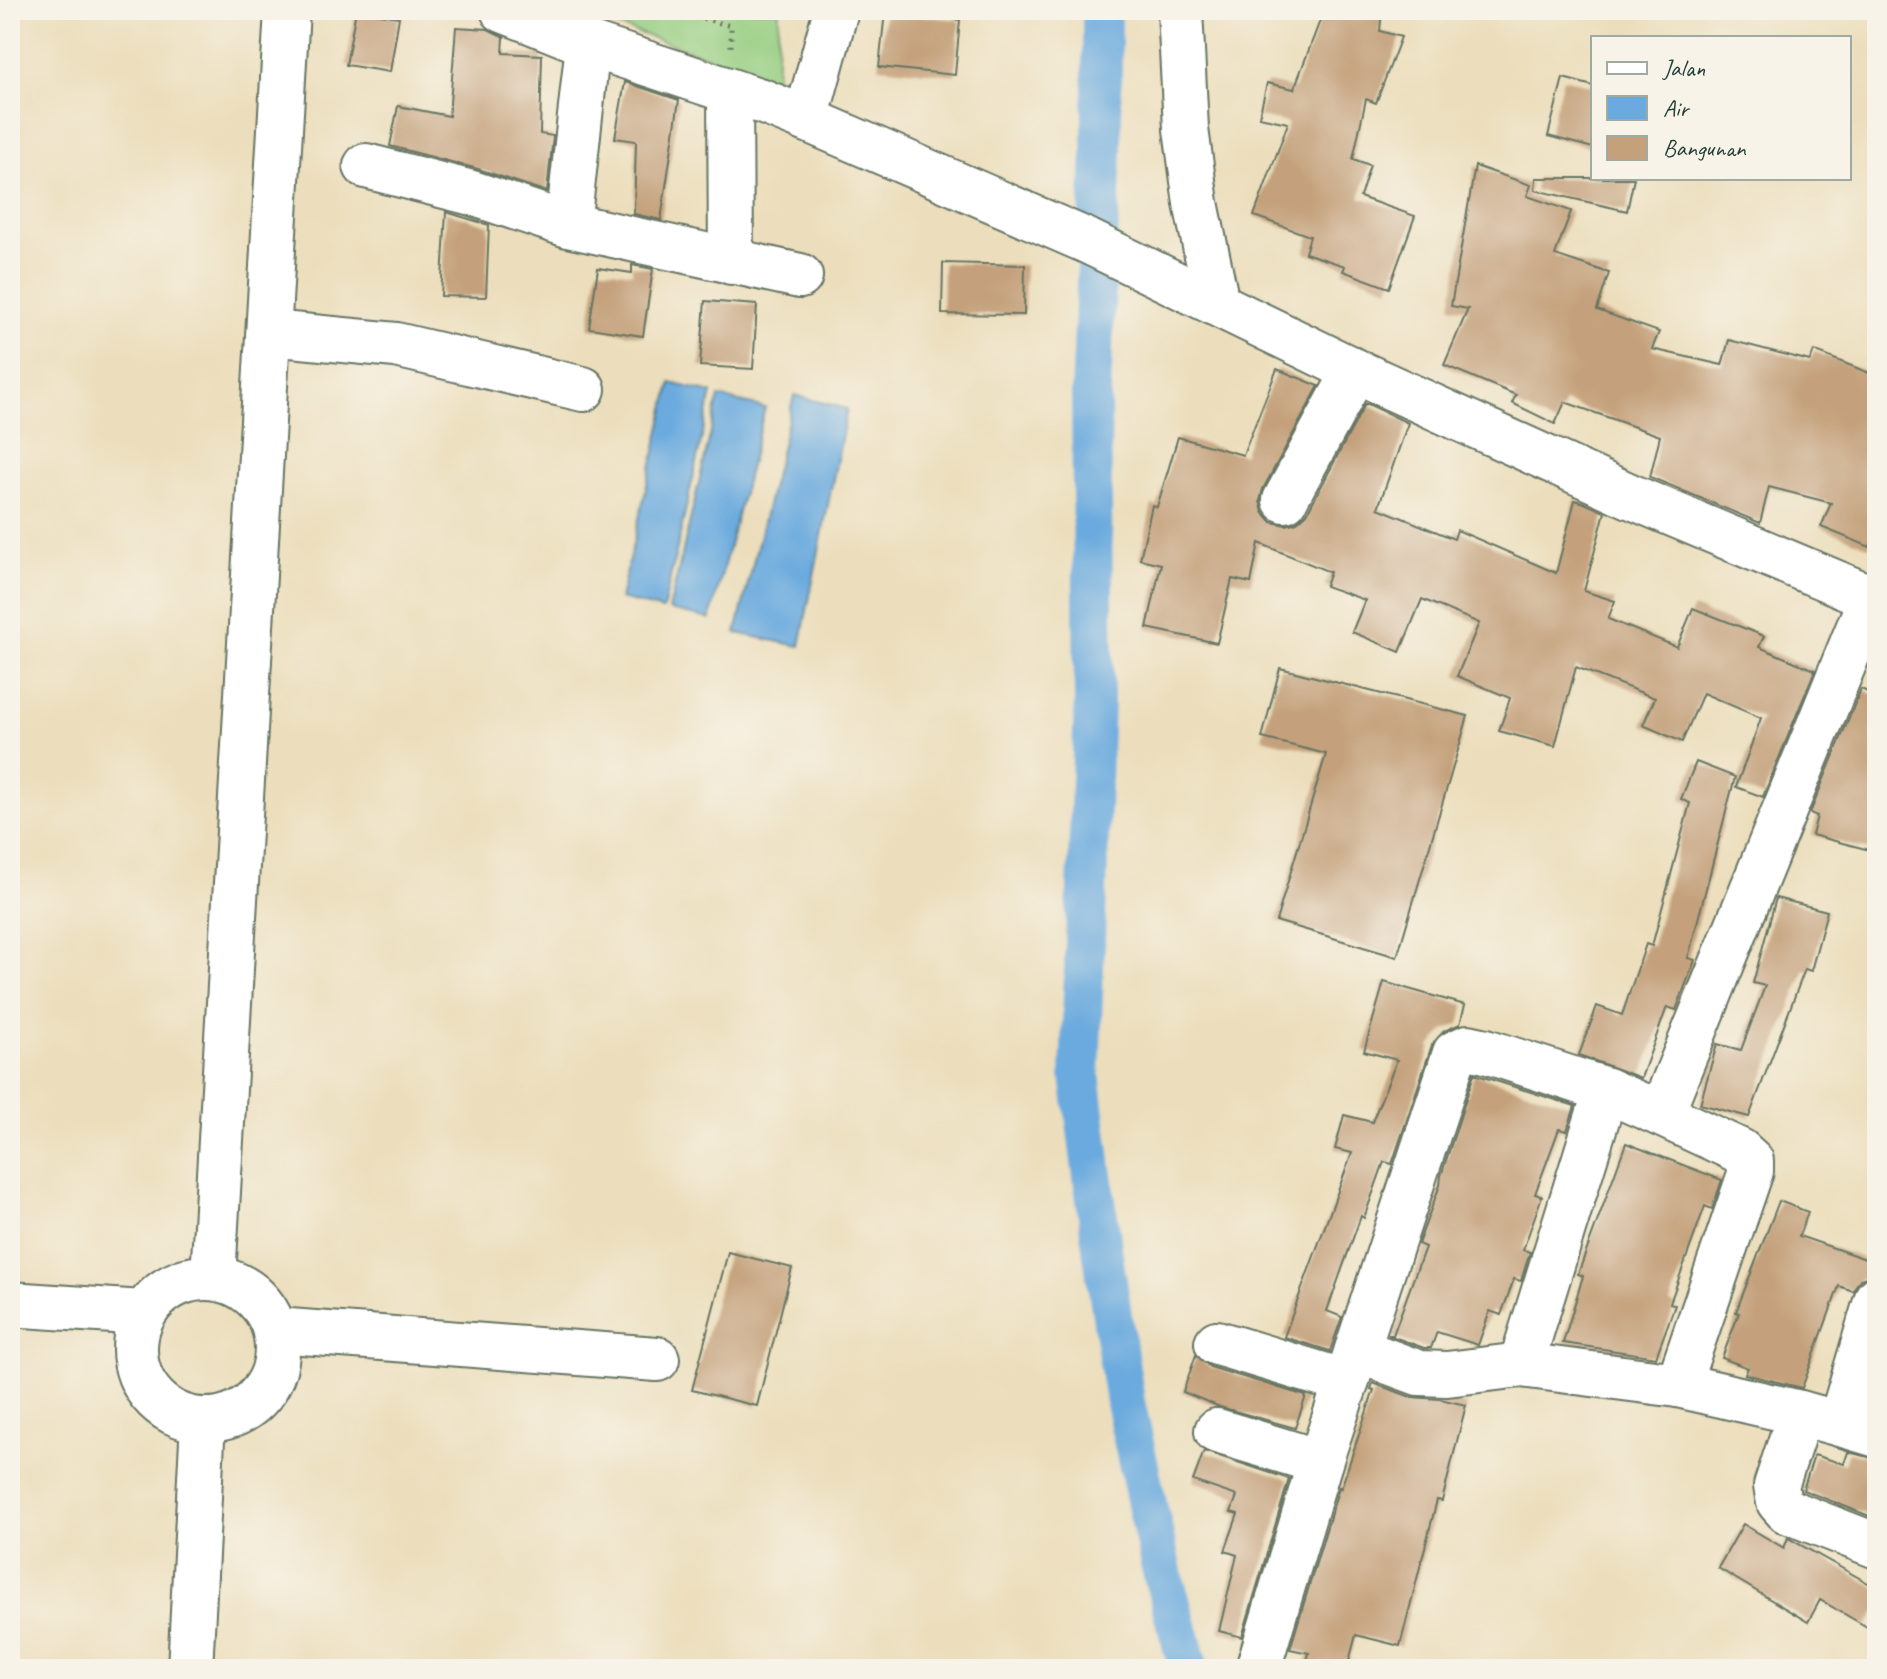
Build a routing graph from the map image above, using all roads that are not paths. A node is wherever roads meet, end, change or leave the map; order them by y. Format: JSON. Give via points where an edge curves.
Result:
{"nodes":[{"id":1,"x":287,"y":10,"type":"edge"},
{"id":2,"x":503,"y":10,"type":"edge"},
{"id":3,"x":836,"y":10,"type":"edge"},
{"id":4,"x":1180,"y":10,"type":"edge"},
{"id":5,"x":588,"y":44,"type":"junction"},
{"id":6,"x":730,"y":91,"type":"junction"},
{"id":7,"x":806,"y":119,"type":"junction"},
{"id":8,"x":366,"y":166,"type":"dead end"},
{"id":9,"x":568,"y":225,"type":"junction"},
{"id":10,"x":731,"y":262,"type":"junction"},
{"id":11,"x":800,"y":276,"type":"dead end"},
{"id":12,"x":1200,"y":295,"type":"junction"},
{"id":13,"x":270,"y":333,"type":"junction"},
{"id":14,"x":1355,"y":371,"type":"junction"},
{"id":15,"x":583,"y":389,"type":"dead end"},
{"id":16,"x":1285,"y":500,"type":"dead end"},
{"id":17,"x":1874,"y":598,"type":"edge"},
{"id":18,"x":1606,"y":1090,"type":"junction"},
{"id":19,"x":1661,"y":1114,"type":"junction"},
{"id":20,"x":213,"y":1277,"type":"junction"},
{"id":21,"x":1877,"y":1298,"type":"edge"},
{"id":22,"x":10,"y":1304,"type":"edge"},
{"id":23,"x":143,"y":1313,"type":"junction"},
{"id":24,"x":276,"y":1330,"type":"junction"},
{"id":25,"x":1217,"y":1343,"type":"dead end"},
{"id":26,"x":657,"y":1359,"type":"dead end"},
{"id":27,"x":1521,"y":1365,"type":"junction"},
{"id":28,"x":1352,"y":1366,"type":"junction"},
{"id":29,"x":1678,"y":1385,"type":"junction"},
{"id":30,"x":203,"y":1421,"type":"junction"},
{"id":31,"x":1839,"y":1424,"type":"edge"},
{"id":32,"x":1217,"y":1431,"type":"dead end"},
{"id":33,"x":1320,"y":1462,"type":"junction"},
{"id":34,"x":1877,"y":1546,"type":"edge"},
{"id":35,"x":190,"y":1669,"type":"edge"},
{"id":36,"x":1258,"y":1669,"type":"edge"}],
"edges":[{"from":1,"to":13,"type":"street"},
{"from":2,"to":5,"type":"street"},
{"from":3,"to":7,"type":"street"},
{"from":4,"to":12,"type":"street"},
{"from":5,"to":6,"type":"street"},
{"from":5,"to":9,"type":"street"},
{"from":6,"to":7,"type":"street"},
{"from":6,"to":10,"type":"street"},
{"from":7,"to":12,"type":"street"},
{"from":8,"to":9,"type":"street"},
{"from":9,"to":10,"type":"street"},
{"from":10,"to":11,"type":"street"},
{"from":12,"to":14,"type":"street"},
{"from":13,"to":15,"type":"street","via":[[396,345]]},
{"from":13,"to":20,"type":"street"},
{"from":14,"to":16,"type":"street"},
{"from":14,"to":17,"type":"street","via":[[1630,496]]},
{"from":17,"to":19,"type":"street"},
{"from":18,"to":19,"type":"street"},
{"from":18,"to":27,"type":"street"},
{"from":18,"to":28,"type":"street","via":[[1486,1051],[1468,1047],[1455,1053]]},
{"from":19,"to":29,"type":"street","via":[[1751,1161]]},
{"from":20,"to":23,"type":"street","via":[[173,1285]]},
{"from":20,"to":24,"type":"street","via":[[241,1286],[263,1304]]},
{"from":21,"to":31,"type":"street"},
{"from":22,"to":23,"type":"street"},
{"from":23,"to":30,"type":"street","via":[[134,1348],[142,1384],[167,1410]]},
{"from":24,"to":26,"type":"street"},
{"from":24,"to":30,"type":"street","via":[[277,1364],[262,1394],[236,1415]]},
{"from":25,"to":28,"type":"street"},
{"from":27,"to":28,"type":"street","via":[[1447,1374]]},
{"from":27,"to":29,"type":"street"},
{"from":28,"to":33,"type":"street"},
{"from":29,"to":31,"type":"street"},
{"from":30,"to":35,"type":"street"},
{"from":31,"to":34,"type":"street","via":[[1776,1486],[1779,1502],[1787,1511]]},
{"from":32,"to":33,"type":"street"},
{"from":33,"to":36,"type":"street"}]}
